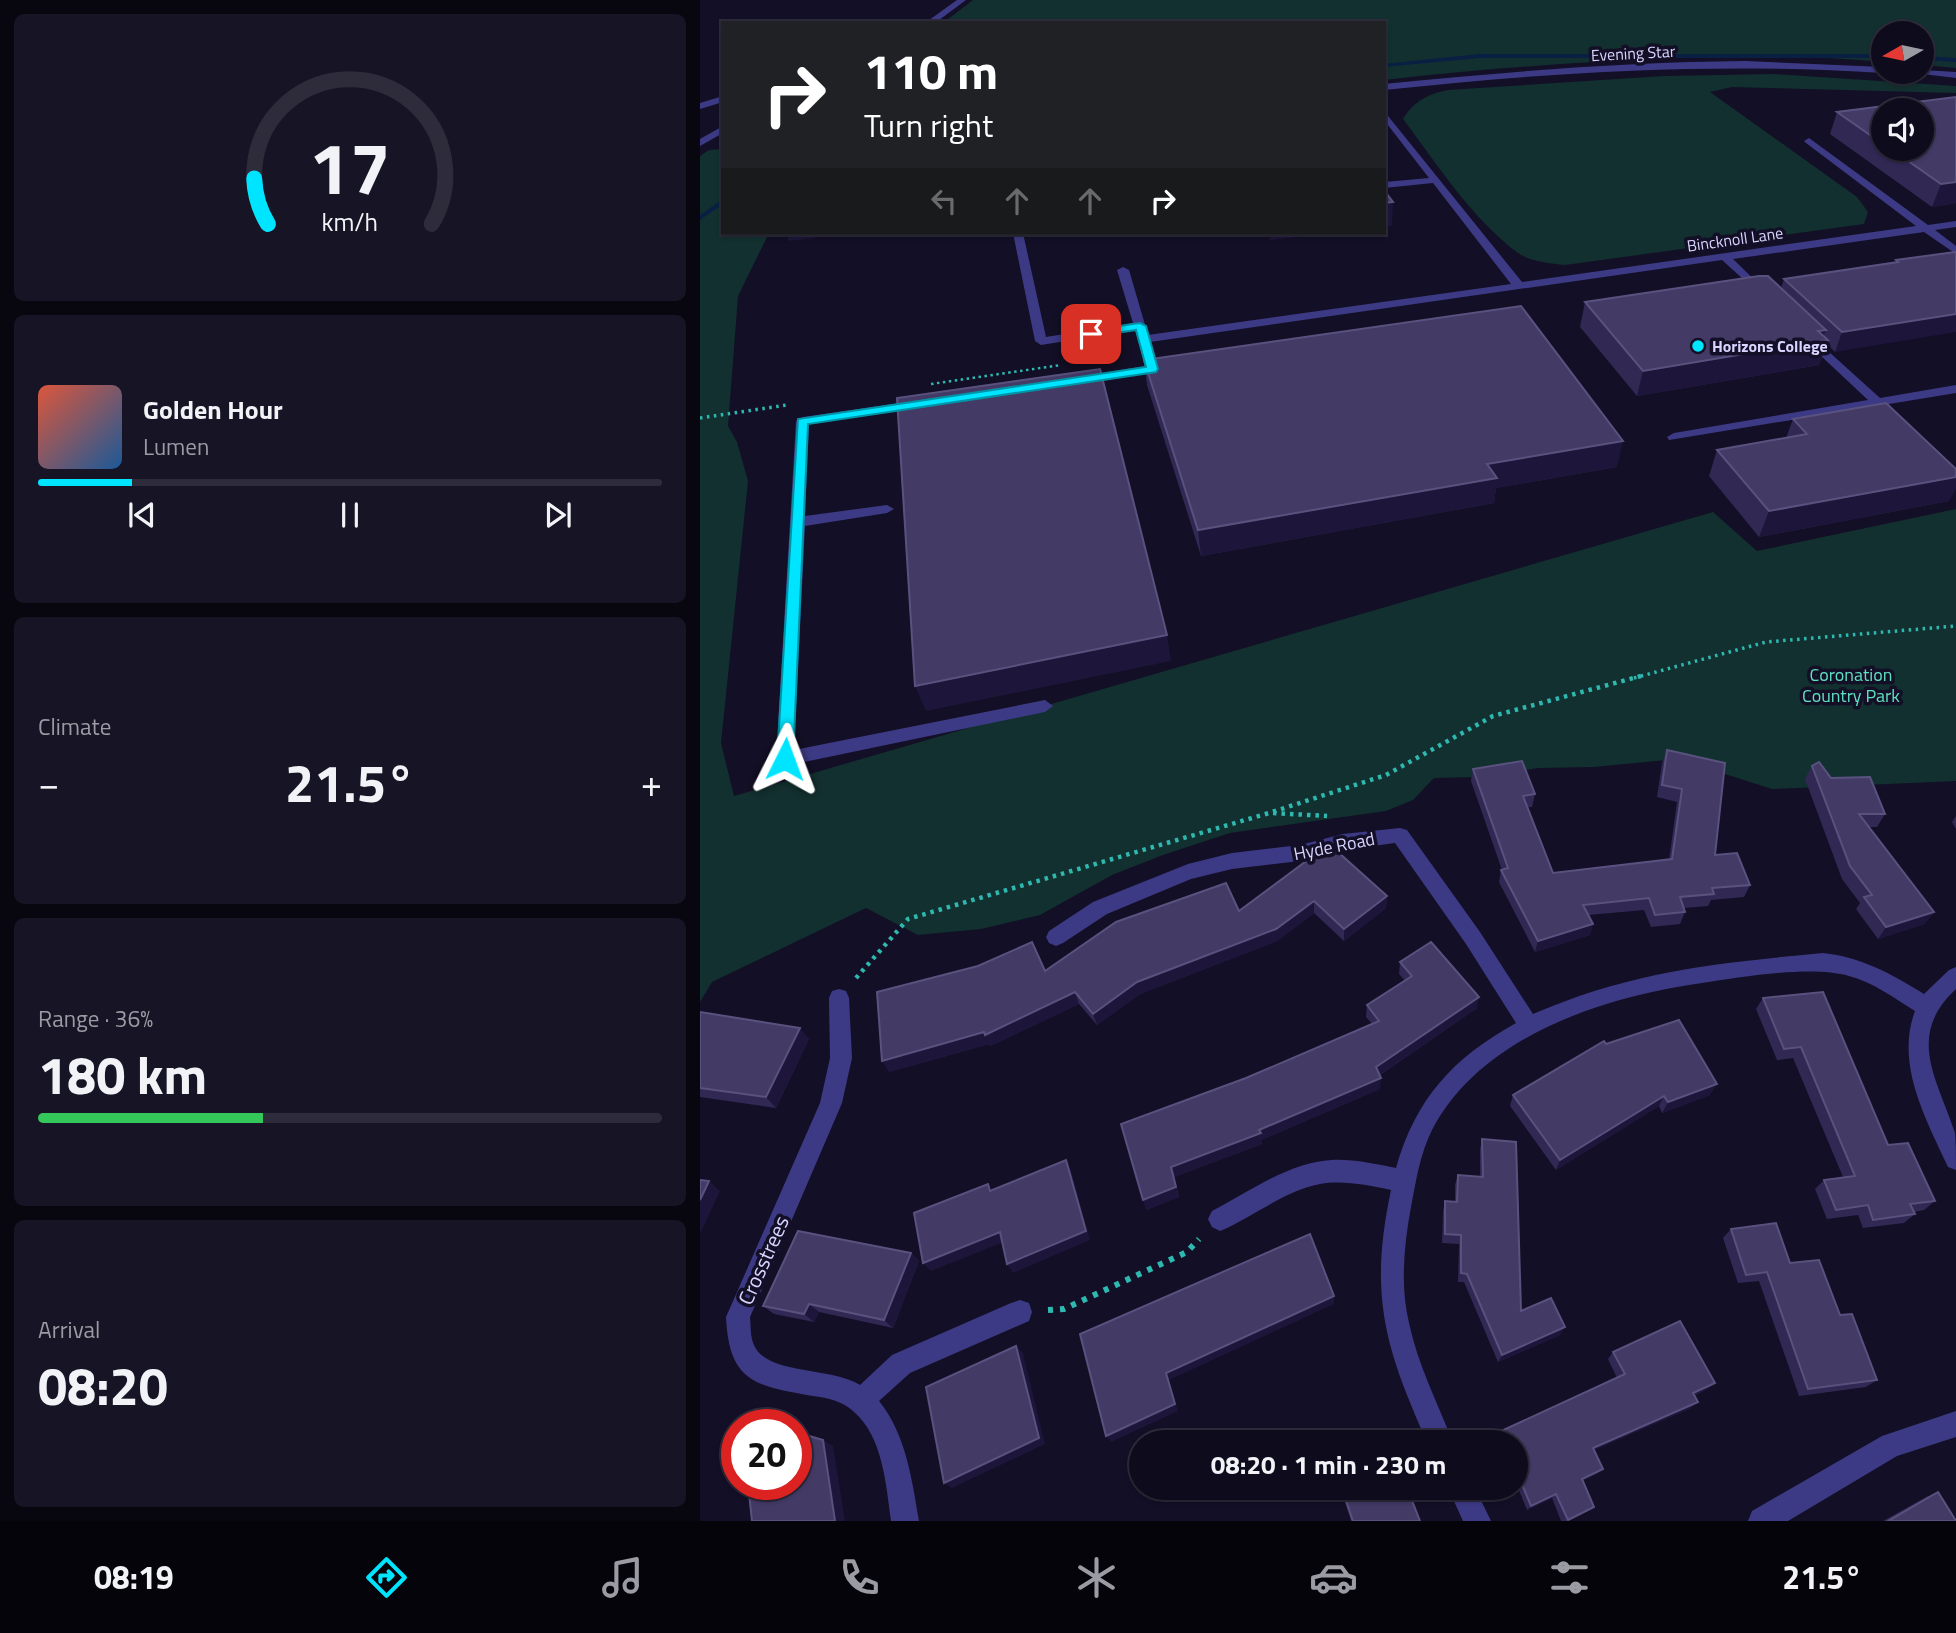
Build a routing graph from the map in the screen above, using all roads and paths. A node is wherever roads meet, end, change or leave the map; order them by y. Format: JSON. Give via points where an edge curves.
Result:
{"nodes":[{"id":1,"x":962,"y":0,"type":"edge"},
{"id":2,"x":932,"y":21,"type":"edge"},
{"id":3,"x":1871,"y":69,"type":"edge"},
{"id":4,"x":1934,"y":74,"type":"edge"},
{"id":5,"x":1956,"y":75,"type":"edge"},
{"id":6,"x":1386,"y":87,"type":"edge"},
{"id":7,"x":700,"y":99,"type":"edge"},
{"id":8,"x":721,"y":99,"type":"edge"},
{"id":9,"x":700,"y":106,"type":"edge"},
{"id":10,"x":1386,"y":117,"type":"edge"},
{"id":11,"x":703,"y":126,"type":"dead end"},
{"id":12,"x":721,"y":128,"type":"edge"},
{"id":13,"x":721,"y":129,"type":"edge"},
{"id":14,"x":1809,"y":141,"type":"dead end"},
{"id":15,"x":700,"y":143,"type":"edge"},
{"id":16,"x":1435,"y":180,"type":"junction"},
{"id":17,"x":1386,"y":185,"type":"edge"},
{"id":18,"x":1956,"y":224,"type":"edge"},
{"id":19,"x":1924,"y":228,"type":"junction"},
{"id":20,"x":1018,"y":235,"type":"edge"},
{"id":21,"x":1956,"y":251,"type":"edge"},
{"id":22,"x":1724,"y":256,"type":"junction"},
{"id":23,"x":1123,"y":270,"type":"dead end"},
{"id":24,"x":1519,"y":286,"type":"junction"},
{"id":25,"x":1771,"y":301,"type":"edge"},
{"id":26,"x":1800,"y":329,"type":"edge"},
{"id":27,"x":1143,"y":333,"type":"junction"},
{"id":28,"x":1058,"y":383,"type":"edge"},
{"id":29,"x":1956,"y":388,"type":"edge"},
{"id":30,"x":937,"y":401,"type":"edge"},
{"id":31,"x":1877,"y":402,"type":"junction"},
{"id":32,"x":1674,"y":437,"type":"dead end"},
{"id":33,"x":887,"y":509,"type":"dead end"},
{"id":34,"x":798,"y":522,"type":"junction"},
{"id":35,"x":1956,"y":626,"type":"edge"},
{"id":36,"x":1045,"y":706,"type":"dead end"},
{"id":37,"x":1056,"y":937,"type":"dead end"},
{"id":38,"x":1956,"y":976,"type":"edge"},
{"id":39,"x":839,"y":998,"type":"joint"},
{"id":40,"x":1926,"y":1007,"type":"junction"},
{"id":41,"x":1529,"y":1026,"type":"junction"},
{"id":42,"x":1956,"y":1160,"type":"edge"},
{"id":43,"x":1404,"y":1181,"type":"junction"},
{"id":44,"x":1220,"y":1219,"type":"joint"},
{"id":45,"x":1020,"y":1312,"type":"joint"},
{"id":46,"x":862,"y":1400,"type":"junction"},
{"id":47,"x":1956,"y":1424,"type":"edge"},
{"id":48,"x":1435,"y":1430,"type":"edge"},
{"id":49,"x":1467,"y":1500,"type":"edge"},
{"id":50,"x":905,"y":1521,"type":"edge"},
{"id":51,"x":1477,"y":1521,"type":"edge"},
{"id":52,"x":1762,"y":1521,"type":"edge"}],
"edges":[{"from":1,"to":2,"type":"street"},
{"from":3,"to":6,"type":"street","name":"Evening Star","via":[[1688,64]]},
{"from":4,"to":5,"type":"street"},
{"from":7,"to":8,"type":"street"},
{"from":8,"to":9,"type":"street"},
{"from":10,"to":16,"type":"street"},
{"from":11,"to":12,"type":"street"},
{"from":13,"to":15,"type":"street"},
{"from":14,"to":19,"type":"street"},
{"from":16,"to":17,"type":"street"},
{"from":16,"to":24,"type":"street"},
{"from":18,"to":19,"type":"street","name":"Bincknoll Lane"},
{"from":19,"to":21,"type":"street"},
{"from":19,"to":22,"type":"street","name":"Bincknoll Lane"},
{"from":20,"to":27,"type":"street","name":"Bincknoll Lane","via":[[1041,341]]},
{"from":22,"to":24,"type":"street","name":"Bincknoll Lane"},
{"from":22,"to":25,"type":"street"},
{"from":23,"to":27,"type":"street"},
{"from":24,"to":27,"type":"street","name":"Bincknoll Lane"},
{"from":26,"to":31,"type":"street"},
{"from":27,"to":28,"type":"street","via":[[1152,369]]},
{"from":29,"to":31,"type":"street"},
{"from":30,"to":34,"type":"street","via":[[803,421]]},
{"from":31,"to":32,"type":"street"},
{"from":33,"to":34,"type":"street"},
{"from":34,"to":36,"type":"street","via":[[785,759]]},
{"from":35,"to":39,"type":"path","via":[[1766,642],[1493,716],[1386,775],[908,919]]},
{"from":37,"to":41,"type":"street","name":"Hyde Road","via":[[1100,908],[1188,872],[1400,835]]},
{"from":38,"to":40,"type":"street"},
{"from":39,"to":46,"type":"street","name":"Crosstrees","via":[[841,1058],[831,1103],[738,1317],[736,1338],[746,1359],[763,1373],[837,1388]]},
{"from":40,"to":41,"type":"street","via":[[1862,971],[1824,962],[1678,977],[1605,996]]},
{"from":40,"to":42,"type":"street","via":[[1920,1027],[1923,1074],[1929,1101]]},
{"from":41,"to":43,"type":"street","via":[[1473,1063],[1443,1095],[1426,1119]]},
{"from":43,"to":44,"type":"street","via":[[1369,1173],[1308,1176]]},
{"from":43,"to":48,"type":"street","via":[[1391,1244],[1394,1318],[1405,1362]]},
{"from":44,"to":45,"type":"path","via":[[1187,1252],[1064,1309]]},
{"from":45,"to":46,"type":"street","via":[[901,1364]]},
{"from":46,"to":50,"type":"street","via":[[881,1427],[891,1453]]},
{"from":47,"to":52,"type":"street","via":[[1891,1445]]},
{"from":49,"to":51,"type":"street"}]}
